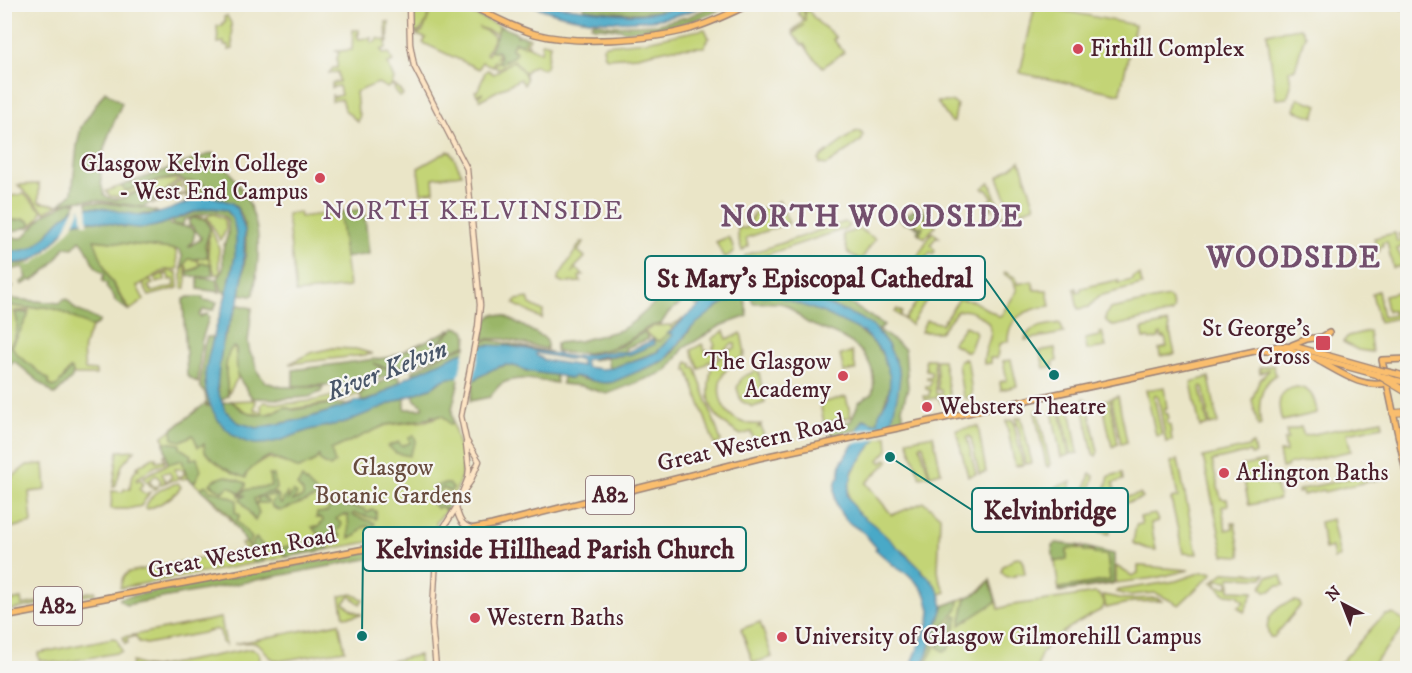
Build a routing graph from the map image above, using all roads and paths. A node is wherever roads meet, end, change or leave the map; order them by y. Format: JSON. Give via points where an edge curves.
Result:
{"nodes":[{"id":1,"x":409,"y":4,"type":"edge"},
{"id":2,"x":468,"y":4,"type":"edge"},
{"id":3,"x":750,"y":4,"type":"edge"},
{"id":4,"x":1387,"y":4,"type":"edge"},
{"id":5,"x":1407,"y":6,"type":"edge"},
{"id":6,"x":1329,"y":333,"type":"dead end"},
{"id":7,"x":1291,"y":346,"type":"junction"},
{"id":8,"x":1258,"y":351,"type":"junction"},
{"id":9,"x":1309,"y":356,"type":"junction"},
{"id":10,"x":1407,"y":359,"type":"edge"},
{"id":11,"x":1379,"y":372,"type":"junction"},
{"id":12,"x":1407,"y":377,"type":"edge"},
{"id":13,"x":1393,"y":380,"type":"junction"},
{"id":14,"x":1407,"y":383,"type":"edge"},
{"id":15,"x":1407,"y":393,"type":"edge"},
{"id":16,"x":1392,"y":410,"type":"junction"},
{"id":17,"x":1407,"y":412,"type":"edge"},
{"id":18,"x":466,"y":441,"type":"junction"},
{"id":19,"x":475,"y":455,"type":"junction"},
{"id":20,"x":468,"y":462,"type":"junction"},
{"id":21,"x":477,"y":465,"type":"junction"},
{"id":22,"x":1407,"y":481,"type":"edge"},
{"id":23,"x":463,"y":492,"type":"junction"},
{"id":24,"x":456,"y":508,"type":"junction"},
{"id":25,"x":472,"y":528,"type":"junction"},
{"id":26,"x":439,"y":535,"type":"junction"},
{"id":27,"x":420,"y":538,"type":"junction"},
{"id":28,"x":436,"y":563,"type":"junction"},
{"id":29,"x":4,"y":616,"type":"edge"},
{"id":30,"x":436,"y":669,"type":"edge"}],
"edges":[{"from":1,"to":18,"type":"main road","via":[[413,63],[467,169],[480,296],[476,339],[462,401]]},
{"from":2,"to":3,"type":"main road","via":[[528,32],[579,40],[679,31]]},
{"from":4,"to":5,"type":"main road"},
{"from":6,"to":7,"type":"main road"},
{"from":7,"to":8,"type":"main road","name":"Great Western Road","number":"A82"},
{"from":7,"to":11,"type":"main road","name":"Great Western Road","number":"A82"},
{"from":8,"to":9,"type":"main road","name":"Great Western Road","number":"A82","via":[[1281,350]]},
{"from":8,"to":25,"type":"main road","name":"Great Western Road","number":"A82","via":[[759,458]]},
{"from":9,"to":11,"type":"main road","name":"Great Western Road","number":"A82"},
{"from":9,"to":13,"type":"main road","via":[[1361,382],[1375,385]]},
{"from":10,"to":13,"type":"main road","via":[[1382,360]]},
{"from":11,"to":13,"type":"highway","bridge":true},
{"from":12,"to":13,"type":"main road"},
{"from":13,"to":14,"type":"main road"},
{"from":13,"to":15,"type":"highway"},
{"from":13,"to":16,"type":"main road"},
{"from":16,"to":17,"type":"highway"},
{"from":16,"to":22,"type":"main road"},
{"from":18,"to":19,"type":"main road"},
{"from":18,"to":20,"type":"main road"},
{"from":19,"to":20,"type":"main road"},
{"from":19,"to":21,"type":"main road","via":[[479,459]]},
{"from":20,"to":21,"type":"main road"},
{"from":20,"to":23,"type":"main road"},
{"from":21,"to":23,"type":"main road"},
{"from":23,"to":24,"type":"main road"},
{"from":24,"to":25,"type":"main road","via":[[459,519]]},
{"from":24,"to":26,"type":"main road"},
{"from":25,"to":26,"type":"main road","name":"Great Western Road","number":"A82"},
{"from":26,"to":27,"type":"main road","name":"Great Western Road","number":"A82"},
{"from":26,"to":28,"type":"main road"},
{"from":27,"to":28,"type":"main road"},
{"from":27,"to":29,"type":"main road","name":"Great Western Road","number":"A82"},
{"from":28,"to":30,"type":"main road","via":[[432,625]]}]}
